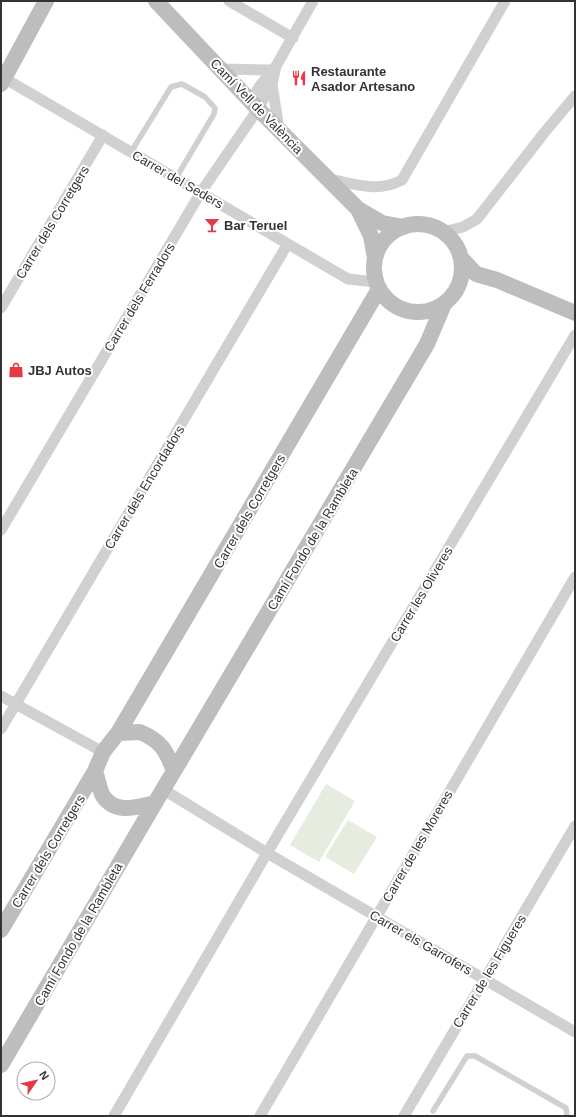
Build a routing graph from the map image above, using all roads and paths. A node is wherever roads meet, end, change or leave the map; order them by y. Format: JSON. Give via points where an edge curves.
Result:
{"nodes":[{"id":1,"x":46,"y":1,"type":"edge"},
{"id":2,"x":156,"y":1,"type":"edge"},
{"id":3,"x":229,"y":1,"type":"edge"},
{"id":4,"x":313,"y":1,"type":"edge"},
{"id":5,"x":505,"y":1,"type":"edge"},
{"id":6,"x":293,"y":38,"type":"junction"},
{"id":7,"x":274,"y":68,"type":"junction"},
{"id":8,"x":221,"y":70,"type":"junction"},
{"id":9,"x":3,"y":81,"type":"edge"},
{"id":10,"x":272,"y":84,"type":"junction"},
{"id":11,"x":575,"y":96,"type":"edge"},
{"id":12,"x":255,"y":105,"type":"junction"},
{"id":13,"x":279,"y":130,"type":"junction"},
{"id":14,"x":103,"y":135,"type":"junction"},
{"id":15,"x":131,"y":152,"type":"junction"},
{"id":16,"x":176,"y":178,"type":"junction"},
{"id":17,"x":329,"y":180,"type":"junction"},
{"id":18,"x":201,"y":192,"type":"junction"},
{"id":19,"x":358,"y":209,"type":"junction"},
{"id":20,"x":404,"y":227,"type":"junction"},
{"id":21,"x":443,"y":232,"type":"junction"},
{"id":22,"x":287,"y":245,"type":"junction"},
{"id":23,"x":375,"y":258,"type":"junction"},
{"id":24,"x":462,"y":259,"type":"junction"},
{"id":25,"x":497,"y":280,"type":"junction"},
{"id":26,"x":378,"y":285,"type":"junction"},
{"id":27,"x":449,"y":298,"type":"junction"},
{"id":28,"x":1,"y":308,"type":"edge"},
{"id":29,"x":575,"y":313,"type":"edge"},
{"id":30,"x":575,"y":335,"type":"edge"},
{"id":31,"x":1,"y":530,"type":"edge"},
{"id":32,"x":575,"y":577,"type":"edge"},
{"id":33,"x":1,"y":696,"type":"edge"},
{"id":34,"x":15,"y":705,"type":"junction"},
{"id":35,"x":1,"y":729,"type":"edge"},
{"id":36,"x":118,"y":733,"type":"junction"},
{"id":37,"x":103,"y":752,"type":"junction"},
{"id":38,"x":95,"y":771,"type":"junction"},
{"id":39,"x":174,"y":771,"type":"junction"},
{"id":40,"x":159,"y":796,"type":"junction"},
{"id":41,"x":575,"y":826,"type":"edge"},
{"id":42,"x":267,"y":853,"type":"junction"},
{"id":43,"x":376,"y":916,"type":"junction"},
{"id":44,"x":1,"y":930,"type":"edge"},
{"id":45,"x":484,"y":979,"type":"junction"},
{"id":46,"x":575,"y":1032,"type":"edge"},
{"id":47,"x":1,"y":1065,"type":"edge"},
{"id":48,"x":433,"y":1111,"type":"dead end"},
{"id":49,"x":114,"y":1116,"type":"edge"},
{"id":50,"x":260,"y":1116,"type":"edge"},
{"id":51,"x":404,"y":1116,"type":"edge"},
{"id":52,"x":567,"y":1116,"type":"edge"}],
"edges":[{"from":1,"to":9,"type":"street"},
{"from":2,"to":8,"type":"street","name":"Camí Vell de València"},
{"from":3,"to":6,"type":"street"},
{"from":4,"to":6,"type":"street"},
{"from":5,"to":17,"type":"street","via":[[402,180],[391,186],[378,188]]},
{"from":6,"to":7,"type":"street"},
{"from":7,"to":8,"type":"street"},
{"from":7,"to":10,"type":"street"},
{"from":7,"to":12,"type":"street","via":[[259,87]]},
{"from":8,"to":12,"type":"street","name":"Camí Vell de València"},
{"from":9,"to":14,"type":"street","name":"Carrer del Seders"},
{"from":10,"to":12,"type":"street"},
{"from":10,"to":13,"type":"street"},
{"from":11,"to":21,"type":"street","via":[[477,219],[463,227]]},
{"from":12,"to":13,"type":"street","name":"Camí Vell de València"},
{"from":12,"to":18,"type":"street","name":"Carrer dels Ferradors"},
{"from":13,"to":17,"type":"street","name":"Camí Vell de València"},
{"from":14,"to":15,"type":"street","name":"Carrer del Seders"},
{"from":14,"to":28,"type":"street","name":"Carrer dels Corretgers"},
{"from":15,"to":16,"type":"street","name":"Carrer del Seders"},
{"from":15,"to":16,"type":"lane","via":[[171,88],[182,84],[200,94],[211,102],[214,114]]},
{"from":16,"to":18,"type":"street","name":"Carrer del Seders"},
{"from":17,"to":19,"type":"street","name":"Camí Vell de València"},
{"from":18,"to":22,"type":"street","name":"Carrer del Seders"},
{"from":18,"to":31,"type":"street","name":"Carrer dels Ferradors"},
{"from":19,"to":20,"type":"street","name":"Camí Vell de València","via":[[382,223]]},
{"from":19,"to":23,"type":"street","name":"Camí Vell de València","via":[[371,236]]},
{"from":20,"to":21,"type":"street","via":[[411,224],[427,224]]},
{"from":20,"to":23,"type":"street","via":[[391,232],[381,244]]},
{"from":21,"to":24,"type":"street","via":[[456,245]]},
{"from":22,"to":26,"type":"street","name":"Carrer del Seders","via":[[348,279]]},
{"from":22,"to":34,"type":"street","name":"Carrer dels Encordadors"},
{"from":23,"to":26,"type":"street"},
{"from":24,"to":25,"type":"street","via":[[476,274]]},
{"from":24,"to":27,"type":"street","via":[[461,279]]},
{"from":25,"to":27,"type":"street","via":[[473,285]]},
{"from":25,"to":29,"type":"street"},
{"from":26,"to":27,"type":"street","via":[[389,301],[410,312],[426,312]]},
{"from":26,"to":36,"type":"street","name":"Carrer dels Corretgers"},
{"from":27,"to":39,"type":"street","name":"Camí Fondo de la Rambleta","via":[[427,344]]},
{"from":30,"to":42,"type":"street","name":"Carrer les Oliveres"},
{"from":32,"to":43,"type":"street","name":"Carrer de les Moreres"},
{"from":33,"to":34,"type":"street"},
{"from":34,"to":35,"type":"street","name":"Carrer dels Encordadors"},
{"from":34,"to":37,"type":"street"},
{"from":36,"to":37,"type":"street"},
{"from":36,"to":39,"type":"street","via":[[140,732],[154,738],[166,751]]},
{"from":37,"to":38,"type":"street"},
{"from":38,"to":40,"type":"street","via":[[103,796],[113,805],[126,810]]},
{"from":38,"to":44,"type":"street","name":"Carrer dels Corretgers"},
{"from":39,"to":40,"type":"street"},
{"from":40,"to":42,"type":"street","name":"Carrer els Garrofers"},
{"from":40,"to":47,"type":"street","name":"Camí Fondo de la Rambleta"},
{"from":41,"to":45,"type":"street","name":"Carrer de les Figueres"},
{"from":42,"to":43,"type":"street","name":"Carrer els Garrofers"},
{"from":42,"to":49,"type":"street","name":"Carrer les Oliveres"},
{"from":43,"to":45,"type":"street","name":"Carrer els Garrofers"},
{"from":43,"to":50,"type":"street","name":"Carrer de les Moreres"},
{"from":45,"to":46,"type":"street","name":"Carrer els Garrofers"},
{"from":45,"to":51,"type":"street","name":"Carrer de les Figueres"},
{"from":48,"to":52,"type":"lane","via":[[467,1056],[475,1056],[566,1108]]}]}
